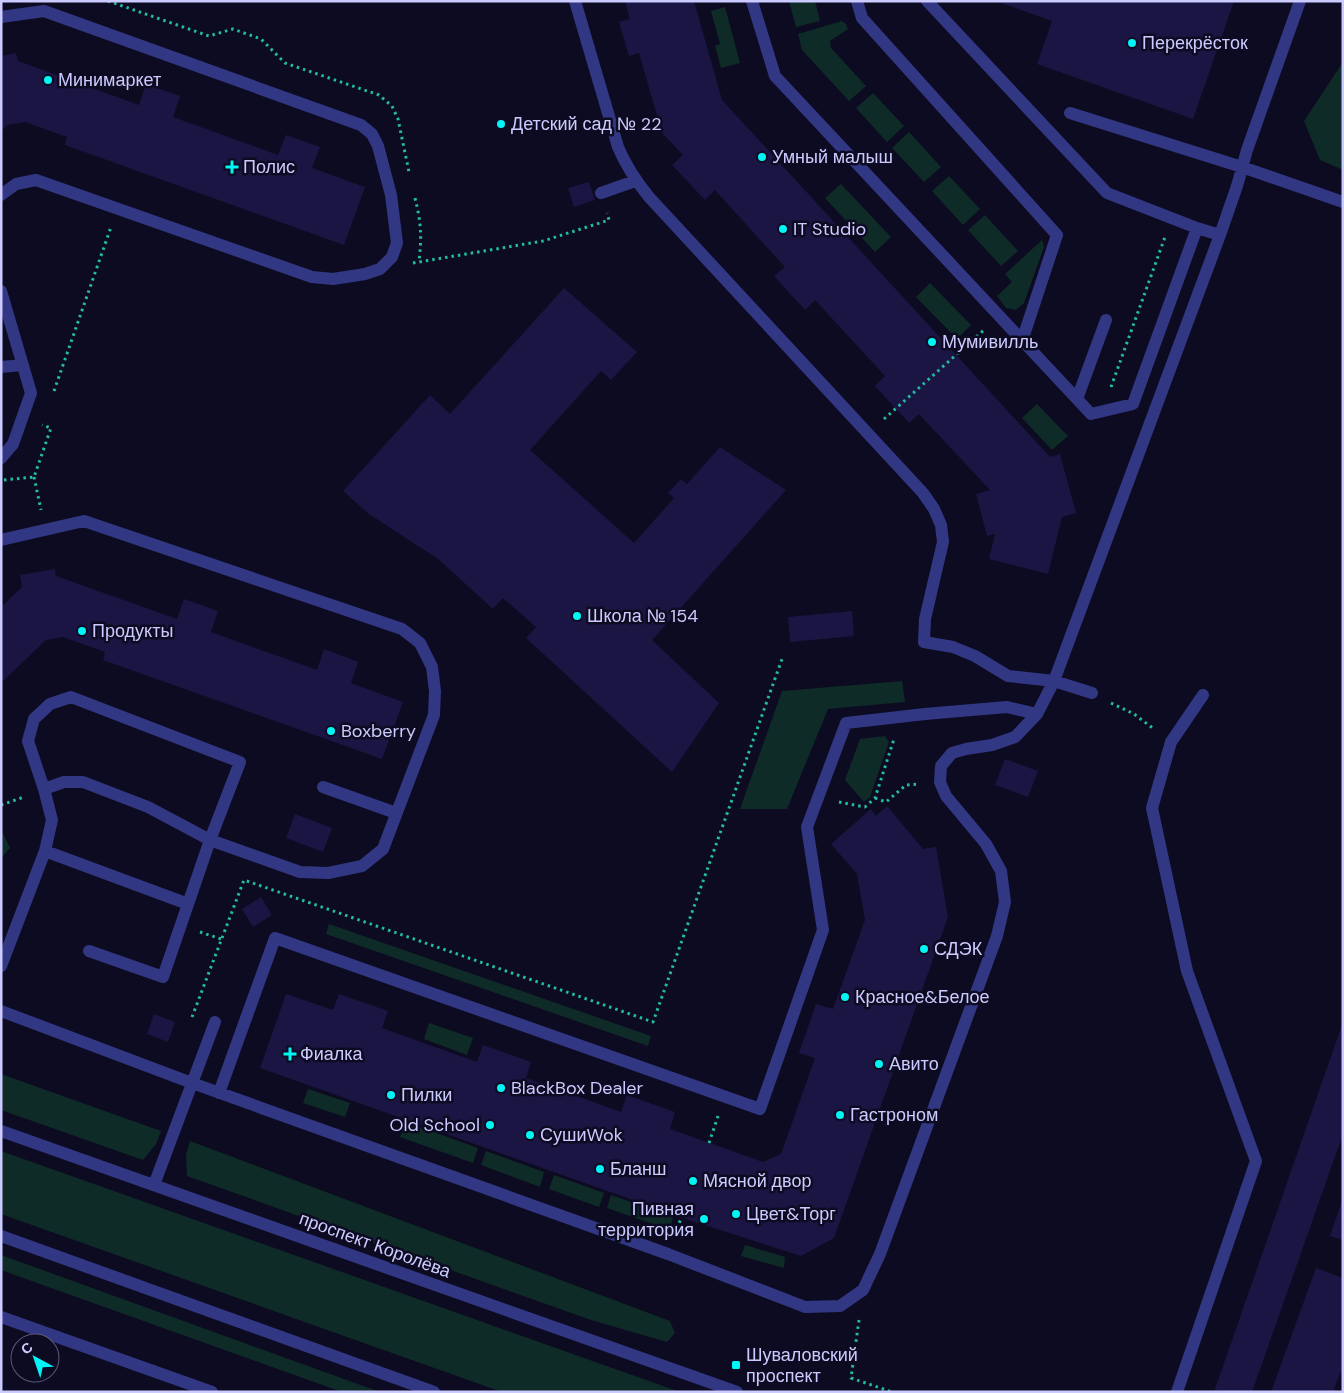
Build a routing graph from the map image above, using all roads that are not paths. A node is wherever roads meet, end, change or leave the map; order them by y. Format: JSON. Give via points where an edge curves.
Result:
{"nodes":[{"id":1,"x":575,"y":1,"type":"edge"},
{"id":2,"x":752,"y":1,"type":"edge"},
{"id":3,"x":858,"y":1,"type":"edge"},
{"id":4,"x":927,"y":1,"type":"edge"},
{"id":5,"x":1300,"y":1,"type":"edge"},
{"id":6,"x":1,"y":17,"type":"edge"},
{"id":7,"x":1070,"y":113,"type":"dead end"},
{"id":8,"x":1242,"y":167,"type":"junction"},
{"id":9,"x":635,"y":181,"type":"junction"},
{"id":10,"x":600,"y":193,"type":"dead end"},
{"id":11,"x":1,"y":195,"type":"edge"},
{"id":12,"x":1343,"y":202,"type":"edge"},
{"id":13,"x":1197,"y":228,"type":"junction"},
{"id":14,"x":1220,"y":234,"type":"junction"},
{"id":15,"x":1,"y":291,"type":"edge"},
{"id":16,"x":1106,"y":320,"type":"dead end"},
{"id":17,"x":6,"y":323,"type":"edge"},
{"id":18,"x":1022,"y":341,"type":"junction"},
{"id":19,"x":23,"y":365,"type":"junction"},
{"id":20,"x":1,"y":367,"type":"edge"},
{"id":21,"x":1077,"y":399,"type":"junction"},
{"id":22,"x":1,"y":458,"type":"edge"},
{"id":23,"x":1,"y":540,"type":"edge"},
{"id":24,"x":1054,"y":681,"type":"junction"},
{"id":25,"x":1092,"y":694,"type":"road end"},
{"id":26,"x":1203,"y":696,"type":"dead end"},
{"id":27,"x":1037,"y":714,"type":"junction"},
{"id":28,"x":323,"y":787,"type":"dead end"},
{"id":29,"x":44,"y":789,"type":"junction"},
{"id":30,"x":396,"y":814,"type":"junction"},
{"id":31,"x":210,"y":840,"type":"junction"},
{"id":32,"x":45,"y":851,"type":"junction"},
{"id":33,"x":188,"y":904,"type":"junction"},
{"id":34,"x":89,"y":951,"type":"dead end"},
{"id":35,"x":1,"y":966,"type":"edge"},
{"id":36,"x":1,"y":1010,"type":"edge"},
{"id":37,"x":214,"y":1022,"type":"dead end"},
{"id":38,"x":192,"y":1083,"type":"junction"},
{"id":39,"x":219,"y":1093,"type":"junction"},
{"id":40,"x":1,"y":1131,"type":"edge"},
{"id":41,"x":154,"y":1185,"type":"junction"},
{"id":42,"x":1,"y":1236,"type":"edge"},
{"id":43,"x":1,"y":1317,"type":"edge"},
{"id":44,"x":212,"y":1392,"type":"edge"},
{"id":45,"x":434,"y":1392,"type":"edge"},
{"id":46,"x":737,"y":1392,"type":"edge"},
{"id":47,"x":1177,"y":1392,"type":"edge"}],
"edges":[{"from":1,"to":9,"type":"street","via":[[618,147]]},
{"from":2,"to":18,"type":"street","via":[[775,76]]},
{"from":3,"to":18,"type":"street","via":[[862,18],[1057,235]]},
{"from":4,"to":13,"type":"street","via":[[1107,193]]},
{"from":5,"to":8,"type":"street"},
{"from":6,"to":11,"type":"street","via":[[44,11],[361,126],[372,134],[378,146],[391,195],[397,243],[392,257],[380,269],[333,279],[312,278],[36,180],[16,184]]},
{"from":7,"to":8,"type":"street"},
{"from":8,"to":12,"type":"street"},
{"from":8,"to":14,"type":"street"},
{"from":9,"to":10,"type":"street"},
{"from":9,"to":24,"type":"street","via":[[923,493],[934,509],[941,525],[943,542],[925,619],[924,642],[953,647],[1008,676]]},
{"from":13,"to":14,"type":"street"},
{"from":13,"to":21,"type":"street","via":[[1133,404],[1091,414]]},
{"from":14,"to":24,"type":"street"},
{"from":15,"to":17,"type":"street"},
{"from":16,"to":21,"type":"street"},
{"from":17,"to":19,"type":"street"},
{"from":18,"to":21,"type":"street"},
{"from":19,"to":20,"type":"street"},
{"from":19,"to":22,"type":"street","via":[[31,393],[13,444]]},
{"from":23,"to":30,"type":"street","via":[[84,521],[402,629],[420,643],[432,667],[435,691],[434,715]]},
{"from":24,"to":25,"type":"street"},
{"from":24,"to":27,"type":"street"},
{"from":26,"to":47,"type":"street","via":[[1171,742],[1152,808],[1187,971],[1256,1161]]},
{"from":27,"to":39,"type":"street","via":[[1007,707],[846,723],[807,827],[823,930],[760,1109],[275,938]]},
{"from":27,"to":39,"type":"street","via":[[1015,736],[992,745],[952,753],[941,766],[940,782],[946,796],[986,844],[1001,871],[1005,902],[997,936],[880,1254],[863,1290],[840,1306],[805,1307],[668,1254]]},
{"from":28,"to":30,"type":"street"},
{"from":29,"to":31,"type":"street","via":[[64,782],[83,782],[148,807]]},
{"from":29,"to":31,"type":"street","via":[[28,741],[34,719],[50,704],[70,697],[240,762]]},
{"from":29,"to":32,"type":"street","via":[[52,820]]},
{"from":30,"to":31,"type":"street","via":[[383,849],[362,866],[328,873],[300,872]]},
{"from":31,"to":33,"type":"street"},
{"from":32,"to":33,"type":"street"},
{"from":32,"to":35,"type":"street"},
{"from":33,"to":34,"type":"street","via":[[163,977]]},
{"from":36,"to":38,"type":"street"},
{"from":37,"to":38,"type":"street"},
{"from":38,"to":39,"type":"street"},
{"from":38,"to":41,"type":"street"},
{"from":40,"to":41,"type":"street","name":"проспект Королёва"},
{"from":41,"to":46,"type":"street","name":"проспект Королёва"},
{"from":42,"to":45,"type":"street"},
{"from":43,"to":44,"type":"street"}]}
